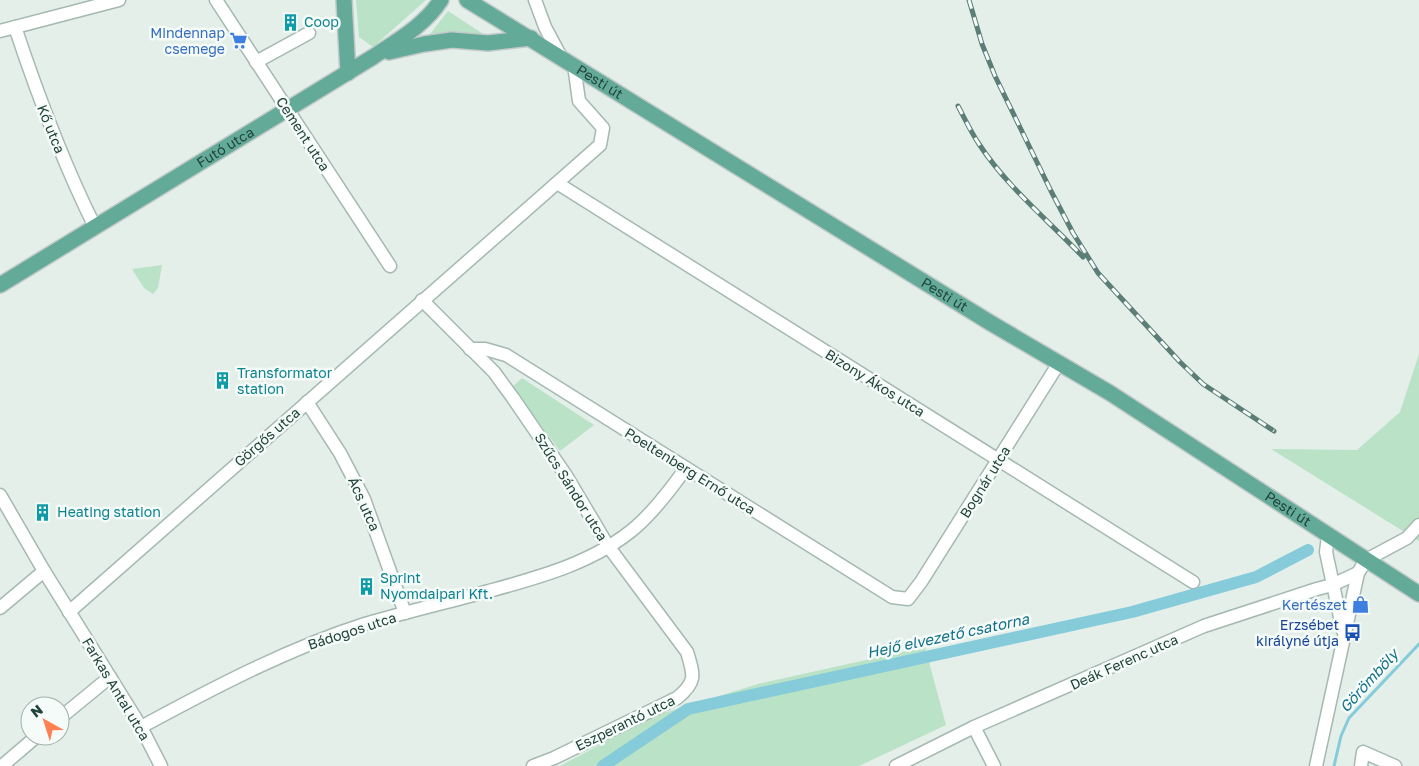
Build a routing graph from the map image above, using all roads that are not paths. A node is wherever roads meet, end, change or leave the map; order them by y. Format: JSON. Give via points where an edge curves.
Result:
{"nodes":[{"id":1,"x":118,"y":0,"type":"edge"},
{"id":2,"x":216,"y":0,"type":"edge"},
{"id":3,"x":344,"y":0,"type":"edge"},
{"id":4,"x":441,"y":0,"type":"edge"},
{"id":5,"x":467,"y":0,"type":"edge"},
{"id":6,"x":535,"y":0,"type":"edge"},
{"id":7,"x":14,"y":27,"type":"junction"},
{"id":8,"x":0,"y":31,"type":"edge"},
{"id":9,"x":309,"y":33,"type":"dead end"},
{"id":10,"x":531,"y":38,"type":"junction"},
{"id":11,"x":378,"y":54,"type":"junction"},
{"id":12,"x":568,"y":61,"type":"junction"},
{"id":13,"x":256,"y":62,"type":"junction"},
{"id":14,"x":348,"y":73,"type":"junction"},
{"id":15,"x":287,"y":110,"type":"junction"},
{"id":16,"x":557,"y":184,"type":"junction"},
{"id":17,"x":95,"y":227,"type":"junction"},
{"id":18,"x":390,"y":266,"type":"dead end"},
{"id":19,"x":0,"y":285,"type":"edge"},
{"id":20,"x":422,"y":300,"type":"junction"},
{"id":21,"x":470,"y":349,"type":"junction"},
{"id":22,"x":1059,"y":363,"type":"junction"},
{"id":23,"x":307,"y":402,"type":"junction"},
{"id":24,"x":998,"y":460,"type":"junction"},
{"id":25,"x":686,"y":468,"type":"junction"},
{"id":26,"x":0,"y":495,"type":"edge"},
{"id":27,"x":1419,"y":525,"type":"edge"},
{"id":28,"x":1328,"y":536,"type":"junction"},
{"id":29,"x":608,"y":546,"type":"junction"},
{"id":30,"x":1362,"y":567,"type":"junction"},
{"id":31,"x":44,"y":571,"type":"junction"},
{"id":32,"x":1192,"y":582,"type":"dead end"},
{"id":33,"x":1332,"y":585,"type":"junction"},
{"id":34,"x":1419,"y":594,"type":"edge"},
{"id":35,"x":908,"y":599,"type":"joint"},
{"id":36,"x":0,"y":608,"type":"edge"},
{"id":37,"x":69,"y":612,"type":"junction"},
{"id":38,"x":406,"y":613,"type":"junction"},
{"id":39,"x":1343,"y":634,"type":"junction"},
{"id":40,"x":110,"y":677,"type":"junction"},
{"id":41,"x":688,"y":689,"type":"joint"},
{"id":42,"x":70,"y":710,"type":"edge"},
{"id":43,"x":141,"y":726,"type":"junction"},
{"id":44,"x":974,"y":727,"type":"junction"},
{"id":45,"x":25,"y":746,"type":"edge"},
{"id":46,"x":2,"y":766,"type":"edge"},
{"id":47,"x":161,"y":766,"type":"edge"},
{"id":48,"x":533,"y":766,"type":"edge"},
{"id":49,"x":896,"y":766,"type":"edge"},
{"id":50,"x":994,"y":766,"type":"edge"},
{"id":51,"x":1316,"y":766,"type":"edge"},
{"id":52,"x":1361,"y":766,"type":"edge"},
{"id":53,"x":1395,"y":766,"type":"edge"}],
"edges":[{"from":1,"to":7,"type":"street"},
{"from":2,"to":13,"type":"street","name":"Cement utca"},
{"from":3,"to":14,"type":"main road"},
{"from":4,"to":11,"type":"main road","name":"Futó utca","via":[[415,30]]},
{"from":5,"to":10,"type":"main road","name":"Pesti út"},
{"from":6,"to":12,"type":"street","via":[[545,27]]},
{"from":7,"to":8,"type":"street"},
{"from":7,"to":17,"type":"street","name":"Kő utca","via":[[72,181]]},
{"from":9,"to":13,"type":"street"},
{"from":10,"to":11,"type":"main road","via":[[488,42],[452,40]]},
{"from":10,"to":12,"type":"main road","name":"Pesti út"},
{"from":11,"to":14,"type":"main road","name":"Futó utca"},
{"from":12,"to":16,"type":"street","name":"Görgős utca","via":[[579,101],[603,128],[600,145]]},
{"from":12,"to":22,"type":"main road","name":"Pesti út"},
{"from":13,"to":15,"type":"street","name":"Cement utca"},
{"from":14,"to":15,"type":"main road","name":"Futó utca"},
{"from":15,"to":17,"type":"main road","name":"Futó utca"},
{"from":15,"to":18,"type":"street","name":"Cement utca"},
{"from":16,"to":20,"type":"street","name":"Görgős utca"},
{"from":16,"to":24,"type":"street","name":"Bizony Ákos utca"},
{"from":17,"to":19,"type":"main road","name":"Futó utca"},
{"from":20,"to":21,"type":"street","name":"Szűcs Sándor utca"},
{"from":20,"to":23,"type":"street","name":"Görgős utca"},
{"from":21,"to":25,"type":"street","name":"Poeltenberg Ernő utca","via":[[506,355]]},
{"from":21,"to":29,"type":"street","name":"Szűcs Sándor utca","via":[[494,372],[513,398],[567,477]]},
{"from":22,"to":24,"type":"street","name":"Bognár utca"},
{"from":22,"to":28,"type":"main road","name":"Pesti út"},
{"from":23,"to":37,"type":"street","name":"Görgős utca"},
{"from":23,"to":38,"type":"street","name":"Ács utca","via":[[340,453],[364,499]]},
{"from":24,"to":32,"type":"street","name":"Bizony Ákos utca"},
{"from":24,"to":35,"type":"street","name":"Bognár utca"},
{"from":25,"to":29,"type":"street","name":"Bádogos utca","via":[[636,527]]},
{"from":25,"to":35,"type":"street","name":"Poeltenberg Ernő utca","via":[[892,598]]},
{"from":26,"to":31,"type":"street","name":"Farkas Antal utca"},
{"from":27,"to":30,"type":"street","name":"Deák Ferenc utca","via":[[1407,538]]},
{"from":28,"to":30,"type":"main road","name":"Pesti út"},
{"from":28,"to":33,"type":"street","via":[[1326,552]]},
{"from":29,"to":38,"type":"street","name":"Bádogos utca","via":[[554,572]]},
{"from":29,"to":41,"type":"street","name":"Szűcs Sándor utca","via":[[687,652],[693,680]]},
{"from":30,"to":33,"type":"street","name":"Deák Ferenc utca"},
{"from":30,"to":34,"type":"main road","name":"Pesti út"},
{"from":30,"to":39,"type":"street"},
{"from":31,"to":36,"type":"street"},
{"from":31,"to":37,"type":"street","name":"Farkas Antal utca"},
{"from":33,"to":39,"type":"street"},
{"from":33,"to":44,"type":"street","name":"Deák Ferenc utca","via":[[1204,626]]},
{"from":37,"to":40,"type":"street","name":"Farkas Antal utca"},
{"from":38,"to":43,"type":"street","name":"Bádogos utca","via":[[304,646]]},
{"from":39,"to":51,"type":"street"},
{"from":40,"to":42,"type":"street"},
{"from":40,"to":43,"type":"street","name":"Farkas Antal utca"},
{"from":41,"to":48,"type":"street","name":"Eszperantó utca","via":[[677,698]]},
{"from":43,"to":47,"type":"street","name":"Farkas Antal utca"},
{"from":44,"to":49,"type":"street","name":"Deák Ferenc utca"},
{"from":44,"to":50,"type":"street"},
{"from":45,"to":46,"type":"street"},
{"from":52,"to":53,"type":"street","via":[[1363,752]]}]}
